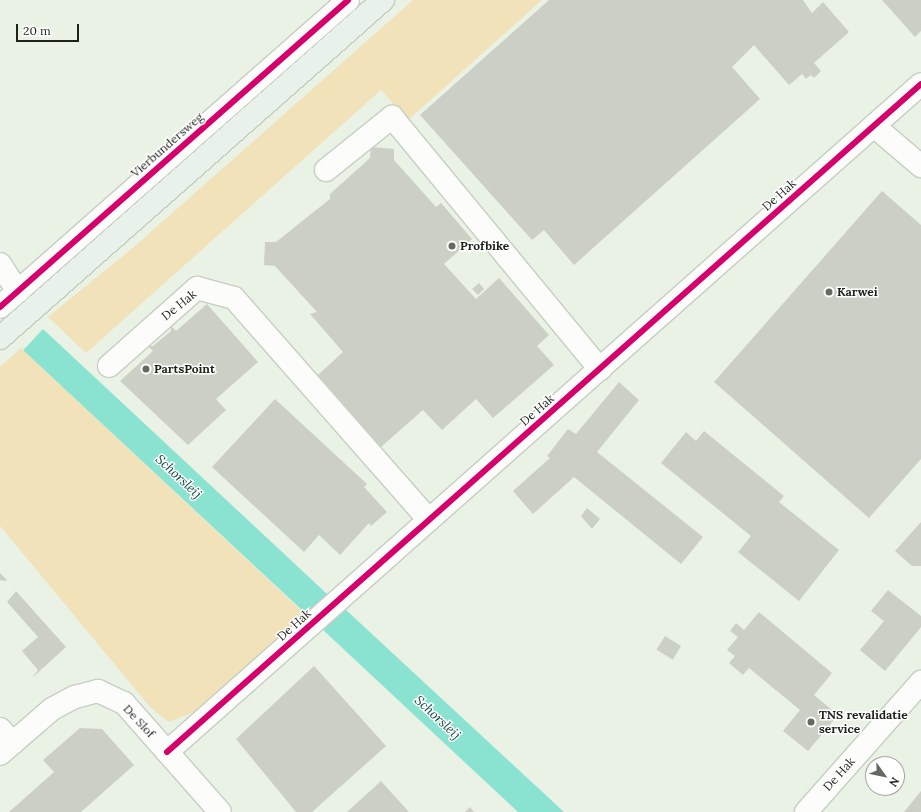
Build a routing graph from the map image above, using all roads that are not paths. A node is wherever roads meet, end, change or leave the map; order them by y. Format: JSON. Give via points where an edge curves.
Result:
{"nodes":[{"id":1,"x":348,"y":0,"type":"edge"},
{"id":2,"x":383,"y":0,"type":"edge"},
{"id":3,"x":921,"y":84,"type":"edge"},
{"id":4,"x":874,"y":126,"type":"junction"},
{"id":5,"x":921,"y":166,"type":"edge"},
{"id":6,"x":326,"y":170,"type":"dead end"},
{"id":7,"x":0,"y":264,"type":"edge"},
{"id":8,"x":18,"y":292,"type":"junction"},
{"id":9,"x":0,"y":307,"type":"edge"},
{"id":10,"x":0,"y":338,"type":"edge"},
{"id":11,"x":109,"y":366,"type":"dead end"},
{"id":12,"x":600,"y":368,"type":"junction"},
{"id":13,"x":429,"y":520,"type":"junction"},
{"id":14,"x":921,"y":682,"type":"edge"},
{"id":15,"x":4,"y":742,"type":"edge"},
{"id":16,"x":167,"y":752,"type":"junction"},
{"id":17,"x":220,"y":812,"type":"edge"},
{"id":18,"x":806,"y":812,"type":"edge"}],
"edges":[{"from":1,"to":8,"type":"street","name":"Vierbundersweg"},
{"from":2,"to":10,"type":"main road"},
{"from":3,"to":4,"type":"street","name":"De Hak"},
{"from":4,"to":5,"type":"street"},
{"from":4,"to":12,"type":"street","name":"De Hak"},
{"from":6,"to":12,"type":"street","via":[[392,117]]},
{"from":7,"to":8,"type":"street"},
{"from":8,"to":9,"type":"street","name":"Vierbundersweg"},
{"from":11,"to":13,"type":"street","name":"De Hak","via":[[197,288],[234,298]]},
{"from":12,"to":13,"type":"street","name":"De Hak"},
{"from":13,"to":16,"type":"street","name":"De Hak"},
{"from":14,"to":18,"type":"street","name":"De Hak"},
{"from":15,"to":16,"type":"street","name":"De Slof","via":[[75,696],[98,691],[124,703]]},
{"from":16,"to":17,"type":"street","name":"De Slof"}]}
